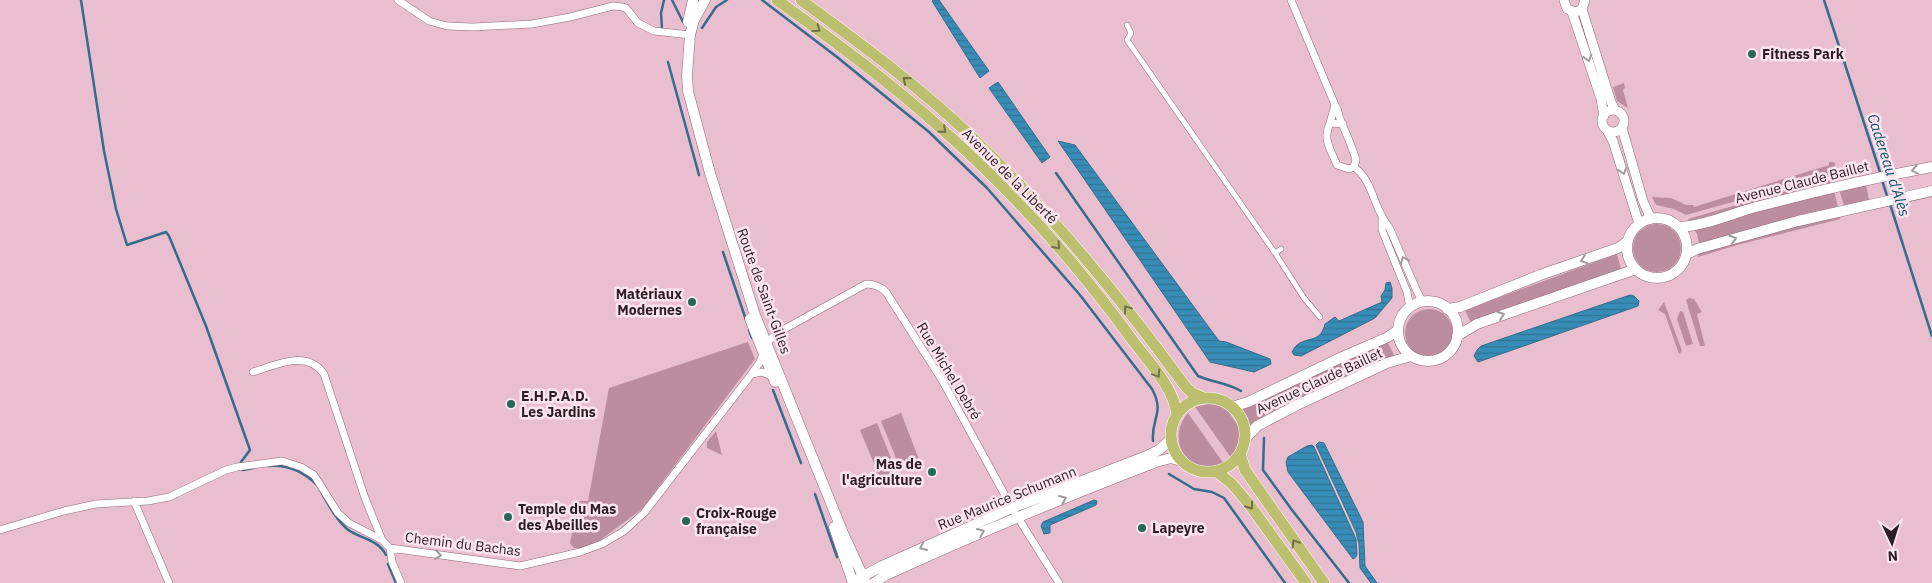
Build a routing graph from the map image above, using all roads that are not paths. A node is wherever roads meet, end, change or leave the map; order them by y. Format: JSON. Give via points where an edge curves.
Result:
{"nodes":[{"id":1,"x":398,"y":0,"type":"edge"},
{"id":2,"x":693,"y":0,"type":"edge"},
{"id":3,"x":705,"y":0,"type":"edge"},
{"id":4,"x":777,"y":0,"type":"edge"},
{"id":5,"x":801,"y":0,"type":"edge"},
{"id":6,"x":1291,"y":0,"type":"edge"},
{"id":7,"x":1564,"y":0,"type":"edge"},
{"id":8,"x":1585,"y":0,"type":"edge"},
{"id":9,"x":1582,"y":9,"type":"junction"},
{"id":10,"x":1572,"y":12,"type":"junction"},
{"id":11,"x":1128,"y":25,"type":"dead end"},
{"id":12,"x":688,"y":35,"type":"junction"},
{"id":13,"x":1335,"y":105,"type":"junction"},
{"id":14,"x":1616,"y":110,"type":"junction"},
{"id":15,"x":1604,"y":116,"type":"junction"},
{"id":16,"x":1330,"y":123,"type":"junction"},
{"id":17,"x":1343,"y":124,"type":"junction"},
{"id":18,"x":1622,"y":128,"type":"junction"},
{"id":19,"x":1607,"y":130,"type":"junction"},
{"id":20,"x":1354,"y":167,"type":"junction"},
{"id":21,"x":1932,"y":167,"type":"edge"},
{"id":22,"x":1932,"y":191,"type":"edge"},
{"id":23,"x":1382,"y":219,"type":"junction"},
{"id":24,"x":1651,"y":219,"type":"junction"},
{"id":25,"x":1640,"y":224,"type":"junction"},
{"id":26,"x":1679,"y":227,"type":"junction"},
{"id":27,"x":1628,"y":241,"type":"junction"},
{"id":28,"x":1281,"y":249,"type":"dead end"},
{"id":29,"x":1275,"y":253,"type":"junction"},
{"id":30,"x":1687,"y":254,"type":"junction"},
{"id":31,"x":1636,"y":269,"type":"junction"},
{"id":32,"x":1425,"y":302,"type":"junction"},
{"id":33,"x":1410,"y":308,"type":"junction"},
{"id":34,"x":1447,"y":309,"type":"junction"},
{"id":35,"x":1320,"y":317,"type":"dead end"},
{"id":36,"x":1398,"y":330,"type":"junction"},
{"id":37,"x":1457,"y":336,"type":"junction"},
{"id":38,"x":765,"y":346,"type":"junction"},
{"id":39,"x":1411,"y":356,"type":"junction"},
{"id":40,"x":253,"y":372,"type":"dead end"},
{"id":41,"x":751,"y":374,"type":"junction"},
{"id":42,"x":773,"y":377,"type":"junction"},
{"id":43,"x":1204,"y":398,"type":"junction"},
{"id":44,"x":1232,"y":407,"type":"junction"},
{"id":45,"x":1177,"y":415,"type":"junction"},
{"id":46,"x":1171,"y":438,"type":"junction"},
{"id":47,"x":1245,"y":439,"type":"junction"},
{"id":48,"x":1240,"y":454,"type":"junction"},
{"id":49,"x":1181,"y":461,"type":"junction"},
{"id":50,"x":1216,"y":472,"type":"junction"},
{"id":51,"x":134,"y":501,"type":"junction"},
{"id":52,"x":1014,"y":512,"type":"junction"},
{"id":53,"x":0,"y":530,"type":"edge"},
{"id":54,"x":382,"y":540,"type":"junction"},
{"id":55,"x":390,"y":548,"type":"junction"},
{"id":56,"x":865,"y":580,"type":"edge"},
{"id":57,"x":169,"y":583,"type":"edge"},
{"id":58,"x":401,"y":583,"type":"edge"},
{"id":59,"x":853,"y":583,"type":"edge"},
{"id":60,"x":874,"y":583,"type":"edge"},
{"id":61,"x":1059,"y":583,"type":"edge"},
{"id":62,"x":1306,"y":583,"type":"edge"},
{"id":63,"x":1324,"y":583,"type":"edge"}],
"edges":[{"from":1,"to":12,"type":"street","via":[[429,21],[447,26],[532,24],[613,6],[626,8],[638,23],[654,32]]},
{"from":2,"to":12,"type":"main road","name":"Route de Saint-Gilles"},
{"from":3,"to":12,"type":"main road","name":"Route de Saint-Gilles"},
{"from":4,"to":45,"type":"main road","name":"Avenue de la Liberté","one_way":true,"via":[[902,94],[1003,188],[1064,254],[1121,324],[1166,387]]},
{"from":43,"to":5,"type":"main road","name":"Avenue de la Liberté","one_way":true,"via":[[1185,386],[1094,266],[1004,168],[889,66]]},
{"from":6,"to":13,"type":"street"},
{"from":7,"to":10,"type":"street","via":[[1565,7]]},
{"from":8,"to":9,"type":"street"},
{"from":9,"to":10,"type":"street"},
{"from":9,"to":14,"type":"street"},
{"from":10,"to":15,"type":"street","one_way":true},
{"from":11,"to":29,"type":"street","via":[[1131,33],[1127,40]]},
{"from":12,"to":38,"type":"main road","name":"Route de Saint-Gilles","via":[[682,77],[686,101],[744,300]]},
{"from":13,"to":16,"type":"street"},
{"from":13,"to":17,"type":"street"},
{"from":14,"to":15,"type":"street","via":[[1608,111]]},
{"from":14,"to":18,"type":"street","via":[[1624,117]]},
{"from":15,"to":19,"type":"street","via":[[1603,124]]},
{"from":16,"to":17,"type":"street"},
{"from":16,"to":20,"type":"street","via":[[1326,138],[1337,165],[1345,169]]},
{"from":17,"to":20,"type":"street","via":[[1356,160]]},
{"from":18,"to":19,"type":"street","via":[[1613,132]]},
{"from":18,"to":24,"type":"street"},
{"from":19,"to":25,"type":"street","one_way":true},
{"from":20,"to":23,"type":"street","via":[[1363,174]]},
{"from":21,"to":26,"type":"main road","name":"Avenue Claude Baillet","one_way":true,"via":[[1866,180]]},
{"from":30,"to":22,"type":"main road","one_way":true,"via":[[1748,234]]},
{"from":32,"to":23,"type":"street","one_way":true},
{"from":23,"to":33,"type":"street","via":[[1382,230],[1407,292]]},
{"from":24,"to":25,"type":"main road"},
{"from":24,"to":26,"type":"main road","via":[[1667,220]]},
{"from":25,"to":27,"type":"main road"},
{"from":26,"to":30,"type":"main road","via":[[1687,243]]},
{"from":27,"to":31,"type":"main road","via":[[1629,256]]},
{"from":27,"to":34,"type":"main road","one_way":true,"via":[[1618,248]]},
{"from":28,"to":29,"type":"street"},
{"from":29,"to":35,"type":"street"},
{"from":30,"to":31,"type":"main road","via":[[1678,270],[1664,277],[1647,276]]},
{"from":37,"to":31,"type":"main road","one_way":true,"via":[[1477,324]]},
{"from":32,"to":33,"type":"main road"},
{"from":32,"to":34,"type":"main road","via":[[1437,303]]},
{"from":33,"to":36,"type":"main road","via":[[1400,320]]},
{"from":34,"to":37,"type":"main road","via":[[1456,321]]},
{"from":36,"to":39,"type":"main road","via":[[1400,343]]},
{"from":36,"to":44,"type":"main road","name":"Avenue Claude Baillet"},
{"from":37,"to":39,"type":"main road","via":[[1450,352],[1440,358],[1425,361]]},
{"from":38,"to":41,"type":"street","name":"Chemin du Bachas","via":[[760,362]]},
{"from":38,"to":42,"type":"main road","name":"Route de Saint-Gilles"},
{"from":38,"to":52,"type":"street","name":"Rue Michel Debré","via":[[776,334],[866,284],[882,288],[942,380]]},
{"from":38,"to":56,"type":"main road","name":"Route de Saint-Gilles"},
{"from":39,"to":47,"type":"main road","name":"Avenue Claude Baillet","via":[[1387,363],[1288,409],[1257,426]]},
{"from":40,"to":54,"type":"street","via":[[294,360],[309,362],[324,374]]},
{"from":41,"to":42,"type":"street","via":[[762,372]]},
{"from":55,"to":41,"type":"street","name":"Chemin du Bachas","one_way":true,"via":[[520,566],[602,544],[644,513]]},
{"from":42,"to":59,"type":"main road","name":"Route de Saint-Gilles"},
{"from":43,"to":44,"type":"main road","via":[[1216,399]]},
{"from":43,"to":45,"type":"main road","via":[[1189,403]]},
{"from":44,"to":47,"type":"main road","via":[[1242,418]]},
{"from":45,"to":46,"type":"main road"},
{"from":46,"to":49,"type":"main road"},
{"from":46,"to":52,"type":"main road","name":"Rue Maurice Schumann","via":[[1147,456]]},
{"from":47,"to":48,"type":"main road"},
{"from":48,"to":50,"type":"main road"},
{"from":63,"to":48,"type":"main road","one_way":true,"via":[[1245,470]]},
{"from":49,"to":50,"type":"main road","via":[[1201,472]]},
{"from":52,"to":49,"type":"main road","name":"Rue Maurice Schumann","one_way":true,"via":[[1156,462],[1171,458]]},
{"from":50,"to":62,"type":"main road","one_way":true,"via":[[1250,504]]},
{"from":51,"to":53,"type":"street","name":"Chemin du Bachas","via":[[72,509]]},
{"from":51,"to":54,"type":"street","name":"Chemin du Bachas","via":[[168,497],[237,466],[282,461],[302,466],[314,475],[338,513],[349,523]]},
{"from":51,"to":57,"type":"street"},
{"from":52,"to":56,"type":"main road","name":"Rue Maurice Schumann","one_way":true,"via":[[961,530]]},
{"from":60,"to":52,"type":"main road","name":"Rue Maurice Schumann","one_way":true},
{"from":52,"to":61,"type":"street","name":"Rue Michel Debré"},
{"from":54,"to":55,"type":"street","name":"Chemin du Bachas"},
{"from":55,"to":58,"type":"street"},
{"from":56,"to":59,"type":"main road","name":"Rue Maurice Schumann"}]}
